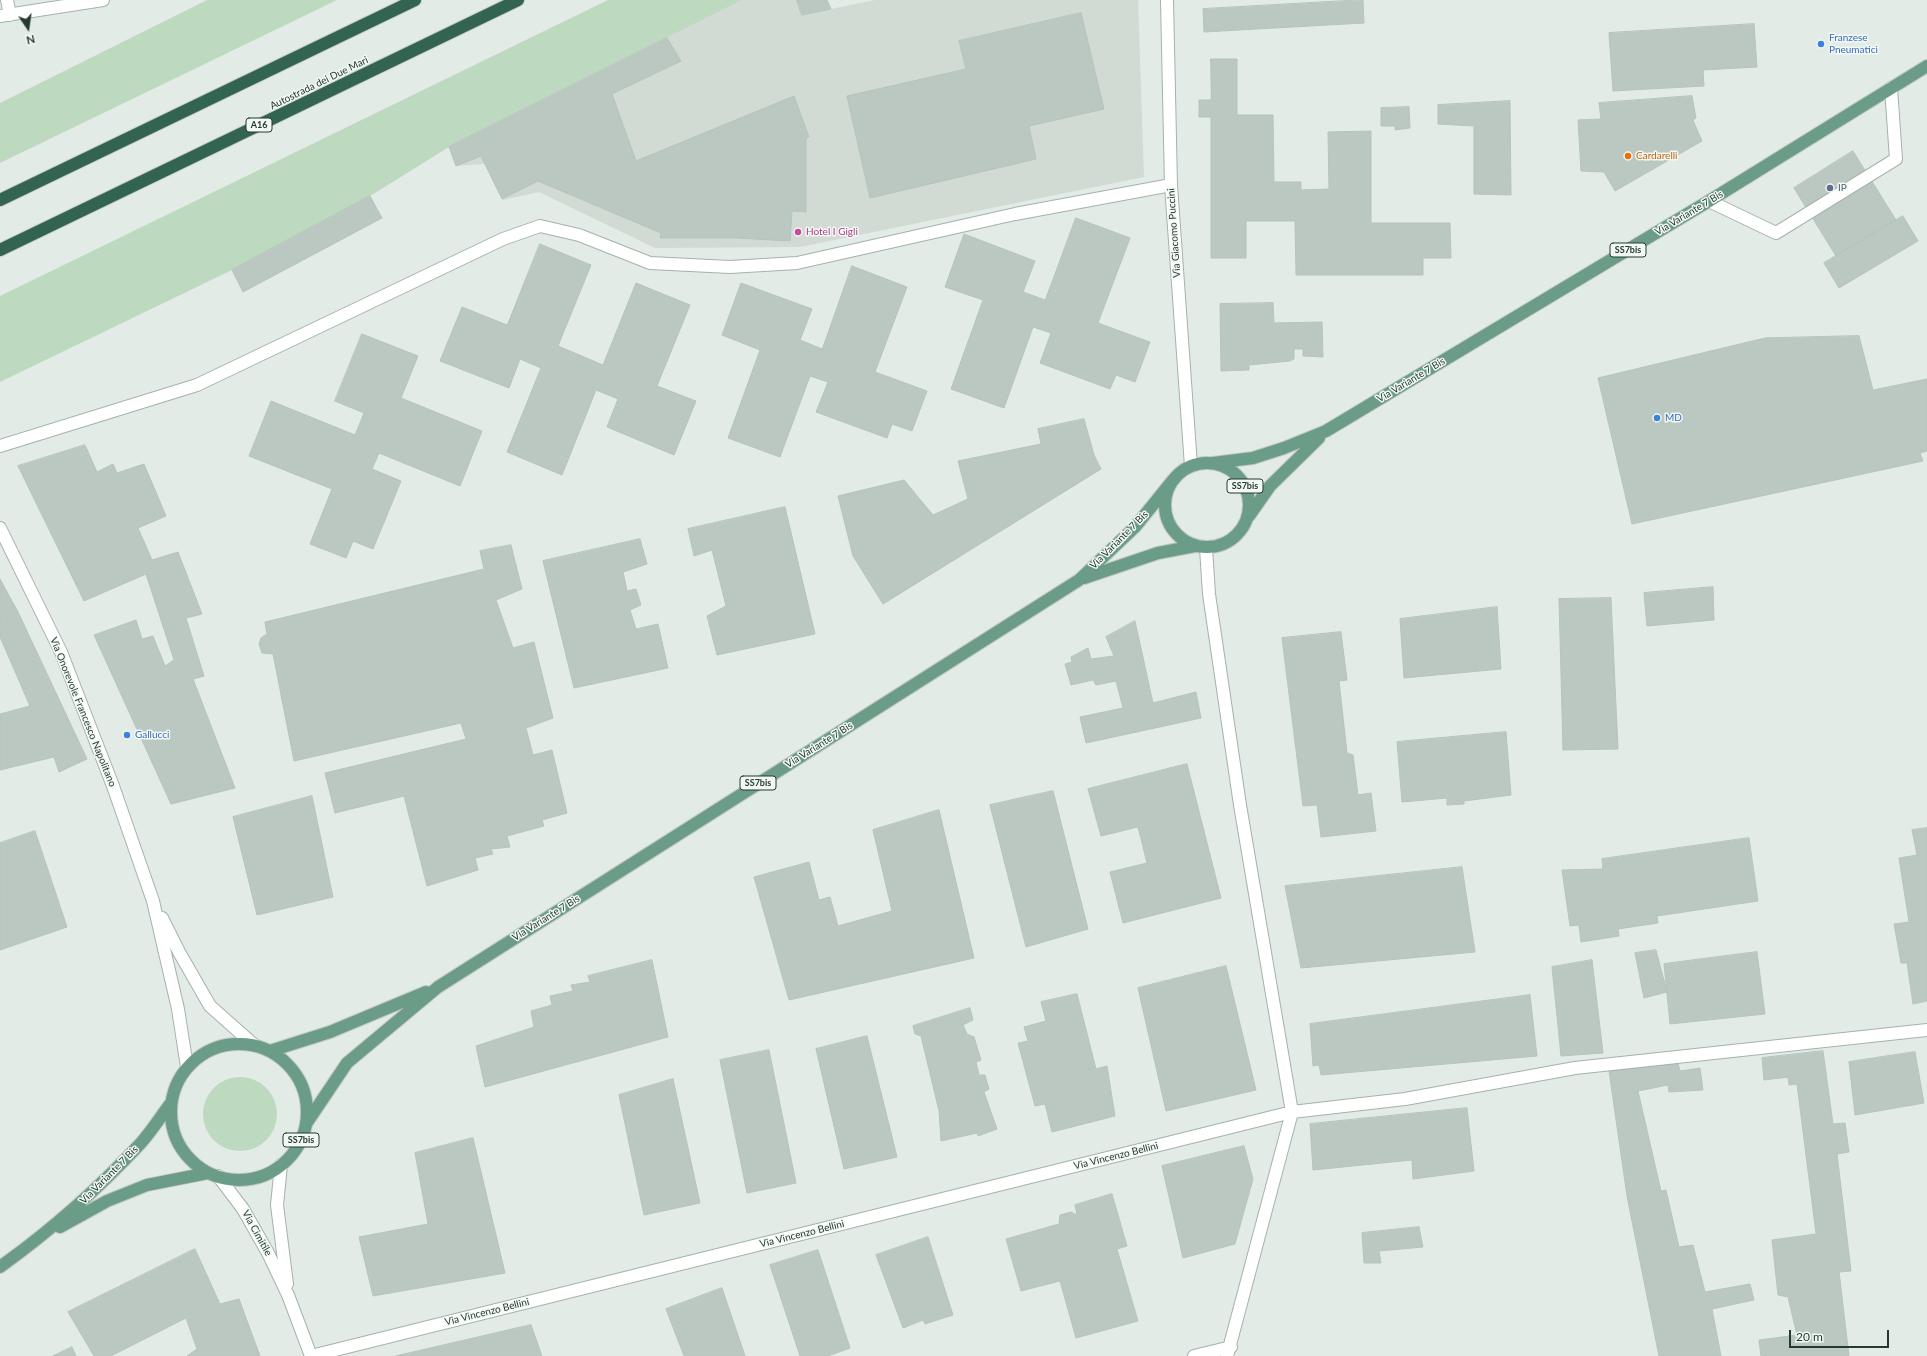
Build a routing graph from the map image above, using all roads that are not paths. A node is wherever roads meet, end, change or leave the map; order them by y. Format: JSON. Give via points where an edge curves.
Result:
{"nodes":[{"id":1,"x":7,"y":0,"type":"edge"},
{"id":2,"x":103,"y":0,"type":"edge"},
{"id":3,"x":415,"y":0,"type":"edge"},
{"id":4,"x":518,"y":0,"type":"edge"},
{"id":5,"x":1167,"y":0,"type":"edge"},
{"id":6,"x":5,"y":16,"type":"edge"},
{"id":7,"x":1927,"y":66,"type":"edge"},
{"id":8,"x":1891,"y":88,"type":"junction"},
{"id":9,"x":1171,"y":185,"type":"junction"},
{"id":10,"x":0,"y":200,"type":"edge"},
{"id":11,"x":1709,"y":202,"type":"junction"},
{"id":12,"x":0,"y":250,"type":"edge"},
{"id":13,"x":1326,"y":431,"type":"junction"},
{"id":14,"x":0,"y":446,"type":"edge"},
{"id":15,"x":1213,"y":463,"type":"junction"},
{"id":16,"x":1191,"y":466,"type":"junction"},
{"id":17,"x":1173,"y":480,"type":"junction"},
{"id":18,"x":1248,"y":519,"type":"junction"},
{"id":19,"x":0,"y":528,"type":"edge"},
{"id":20,"x":1200,"y":547,"type":"junction"},
{"id":21,"x":1079,"y":580,"type":"junction"},
{"id":22,"x":153,"y":901,"type":"junction"},
{"id":23,"x":438,"y":987,"type":"junction"},
{"id":24,"x":1927,"y":1030,"type":"edge"},
{"id":25,"x":254,"y":1045,"type":"junction"},
{"id":26,"x":270,"y":1051,"type":"junction"},
{"id":27,"x":188,"y":1067,"type":"junction"},
{"id":28,"x":171,"y":1103,"type":"junction"},
{"id":29,"x":1292,"y":1112,"type":"junction"},
{"id":30,"x":306,"y":1124,"type":"junction"},
{"id":31,"x":281,"y":1165,"type":"junction"},
{"id":32,"x":213,"y":1174,"type":"junction"},
{"id":33,"x":38,"y":1240,"type":"junction"},
{"id":34,"x":0,"y":1268,"type":"edge"},
{"id":35,"x":288,"y":1295,"type":"junction"},
{"id":36,"x":1229,"y":1351,"type":"edge"},
{"id":37,"x":311,"y":1356,"type":"edge"},
{"id":38,"x":1194,"y":1356,"type":"edge"}],
"edges":[{"from":1,"to":6,"type":"street"},
{"from":2,"to":6,"type":"street"},
{"from":3,"to":10,"type":"highway"},
{"from":4,"to":12,"type":"highway","name":"Autostrada dei Due Mari","number":"A16"},
{"from":5,"to":9,"type":"street","name":"Via Giacomo Puccini"},
{"from":7,"to":8,"type":"main road","name":"Via Variante 7 Bis","number":"SS7bis"},
{"from":8,"to":11,"type":"main road","name":"Via Variante 7 Bis","number":"SS7bis"},
{"from":8,"to":11,"type":"street","via":[[1896,159],[1776,233]]},
{"from":9,"to":14,"type":"street","via":[[1015,214],[789,264],[730,267],[650,263],[579,235],[540,226],[503,239],[197,385]]},
{"from":9,"to":16,"type":"street","name":"Via Giacomo Puccini"},
{"from":11,"to":13,"type":"main road","name":"Via Variante 7 Bis","number":"SS7bis"},
{"from":13,"to":15,"type":"main road","name":"Via Variante 7 Bis","number":"SS7bis","via":[[1253,458]]},
{"from":13,"to":18,"type":"main road","name":"Via Variante 7 Bis","number":"SS7bis","via":[[1270,486]]},
{"from":15,"to":16,"type":"main road","number":"SS7bis"},
{"from":15,"to":18,"type":"main road","number":"SS7bis","via":[[1235,473],[1243,483],[1250,507]]},
{"from":16,"to":17,"type":"main road","number":"SS7bis"},
{"from":17,"to":20,"type":"main road","via":[[1165,502],[1169,524],[1185,541]]},
{"from":17,"to":21,"type":"main road","name":"Via Variante 7 Bis","number":"SS7bis","via":[[1135,527]]},
{"from":18,"to":20,"type":"main road","number":"SS7bis","via":[[1241,531],[1231,540],[1219,546]]},
{"from":19,"to":22,"type":"street","name":"Via Onorevole Francesco Napolitano","via":[[61,652],[113,786]]},
{"from":20,"to":21,"type":"main road","name":"Via Variante 7 Bis","number":"SS7bis","via":[[1158,553]]},
{"from":20,"to":29,"type":"street"},
{"from":21,"to":23,"type":"main road","name":"Via Variante 7 Bis","number":"SS7bis"},
{"from":22,"to":25,"type":"street","name":"Via Onorevole Francesco Napolitano","via":[[210,1006]]},
{"from":22,"to":27,"type":"street","name":"Via Onorevole Francesco Napolitano","via":[[178,1009]]},
{"from":23,"to":26,"type":"main road","name":"Via Variante 7 Bis","number":"SS7bis","via":[[330,1032]]},
{"from":23,"to":30,"type":"main road","name":"Via Variante 7 Bis","number":"SS7bis","via":[[347,1063]]},
{"from":24,"to":29,"type":"street","name":"Via Vincenzo Bellini","via":[[1575,1068],[1405,1099]]},
{"from":25,"to":26,"type":"main road","number":"SS7bis"},
{"from":25,"to":27,"type":"main road","number":"SS7bis","via":[[218,1047],[202,1055]]},
{"from":26,"to":30,"type":"main road","number":"SS7bis","via":[[288,1064],[300,1081],[307,1102]]},
{"from":27,"to":28,"type":"main road","number":"SS7bis","via":[[177,1084]]},
{"from":28,"to":32,"type":"main road","number":"SS7bis","via":[[171,1120],[175,1136],[183,1150],[194,1163]]},
{"from":28,"to":33,"type":"main road","name":"Via Variante 7 Bis","number":"SS7bis","via":[[140,1143],[87,1198]]},
{"from":29,"to":36,"type":"street"},
{"from":29,"to":37,"type":"street","name":"Via Vincenzo Bellini"},
{"from":30,"to":31,"type":"main road","number":"SS7bis","via":[[302,1140],[293,1154]]},
{"from":31,"to":32,"type":"main road","number":"SS7bis","via":[[261,1176],[240,1180]]},
{"from":31,"to":35,"type":"street","name":"Via Cimitile","via":[[278,1205]]},
{"from":32,"to":33,"type":"main road","name":"Via Variante 7 Bis","number":"SS7bis","via":[[147,1185],[107,1202]]},
{"from":32,"to":35,"type":"street","name":"Via Cimitile","via":[[243,1209]]},
{"from":33,"to":34,"type":"main road","name":"Via Variante 7 Bis","number":"SS7bis"},
{"from":35,"to":37,"type":"street","name":"Via Cimitile"},
{"from":36,"to":38,"type":"street"}]}
